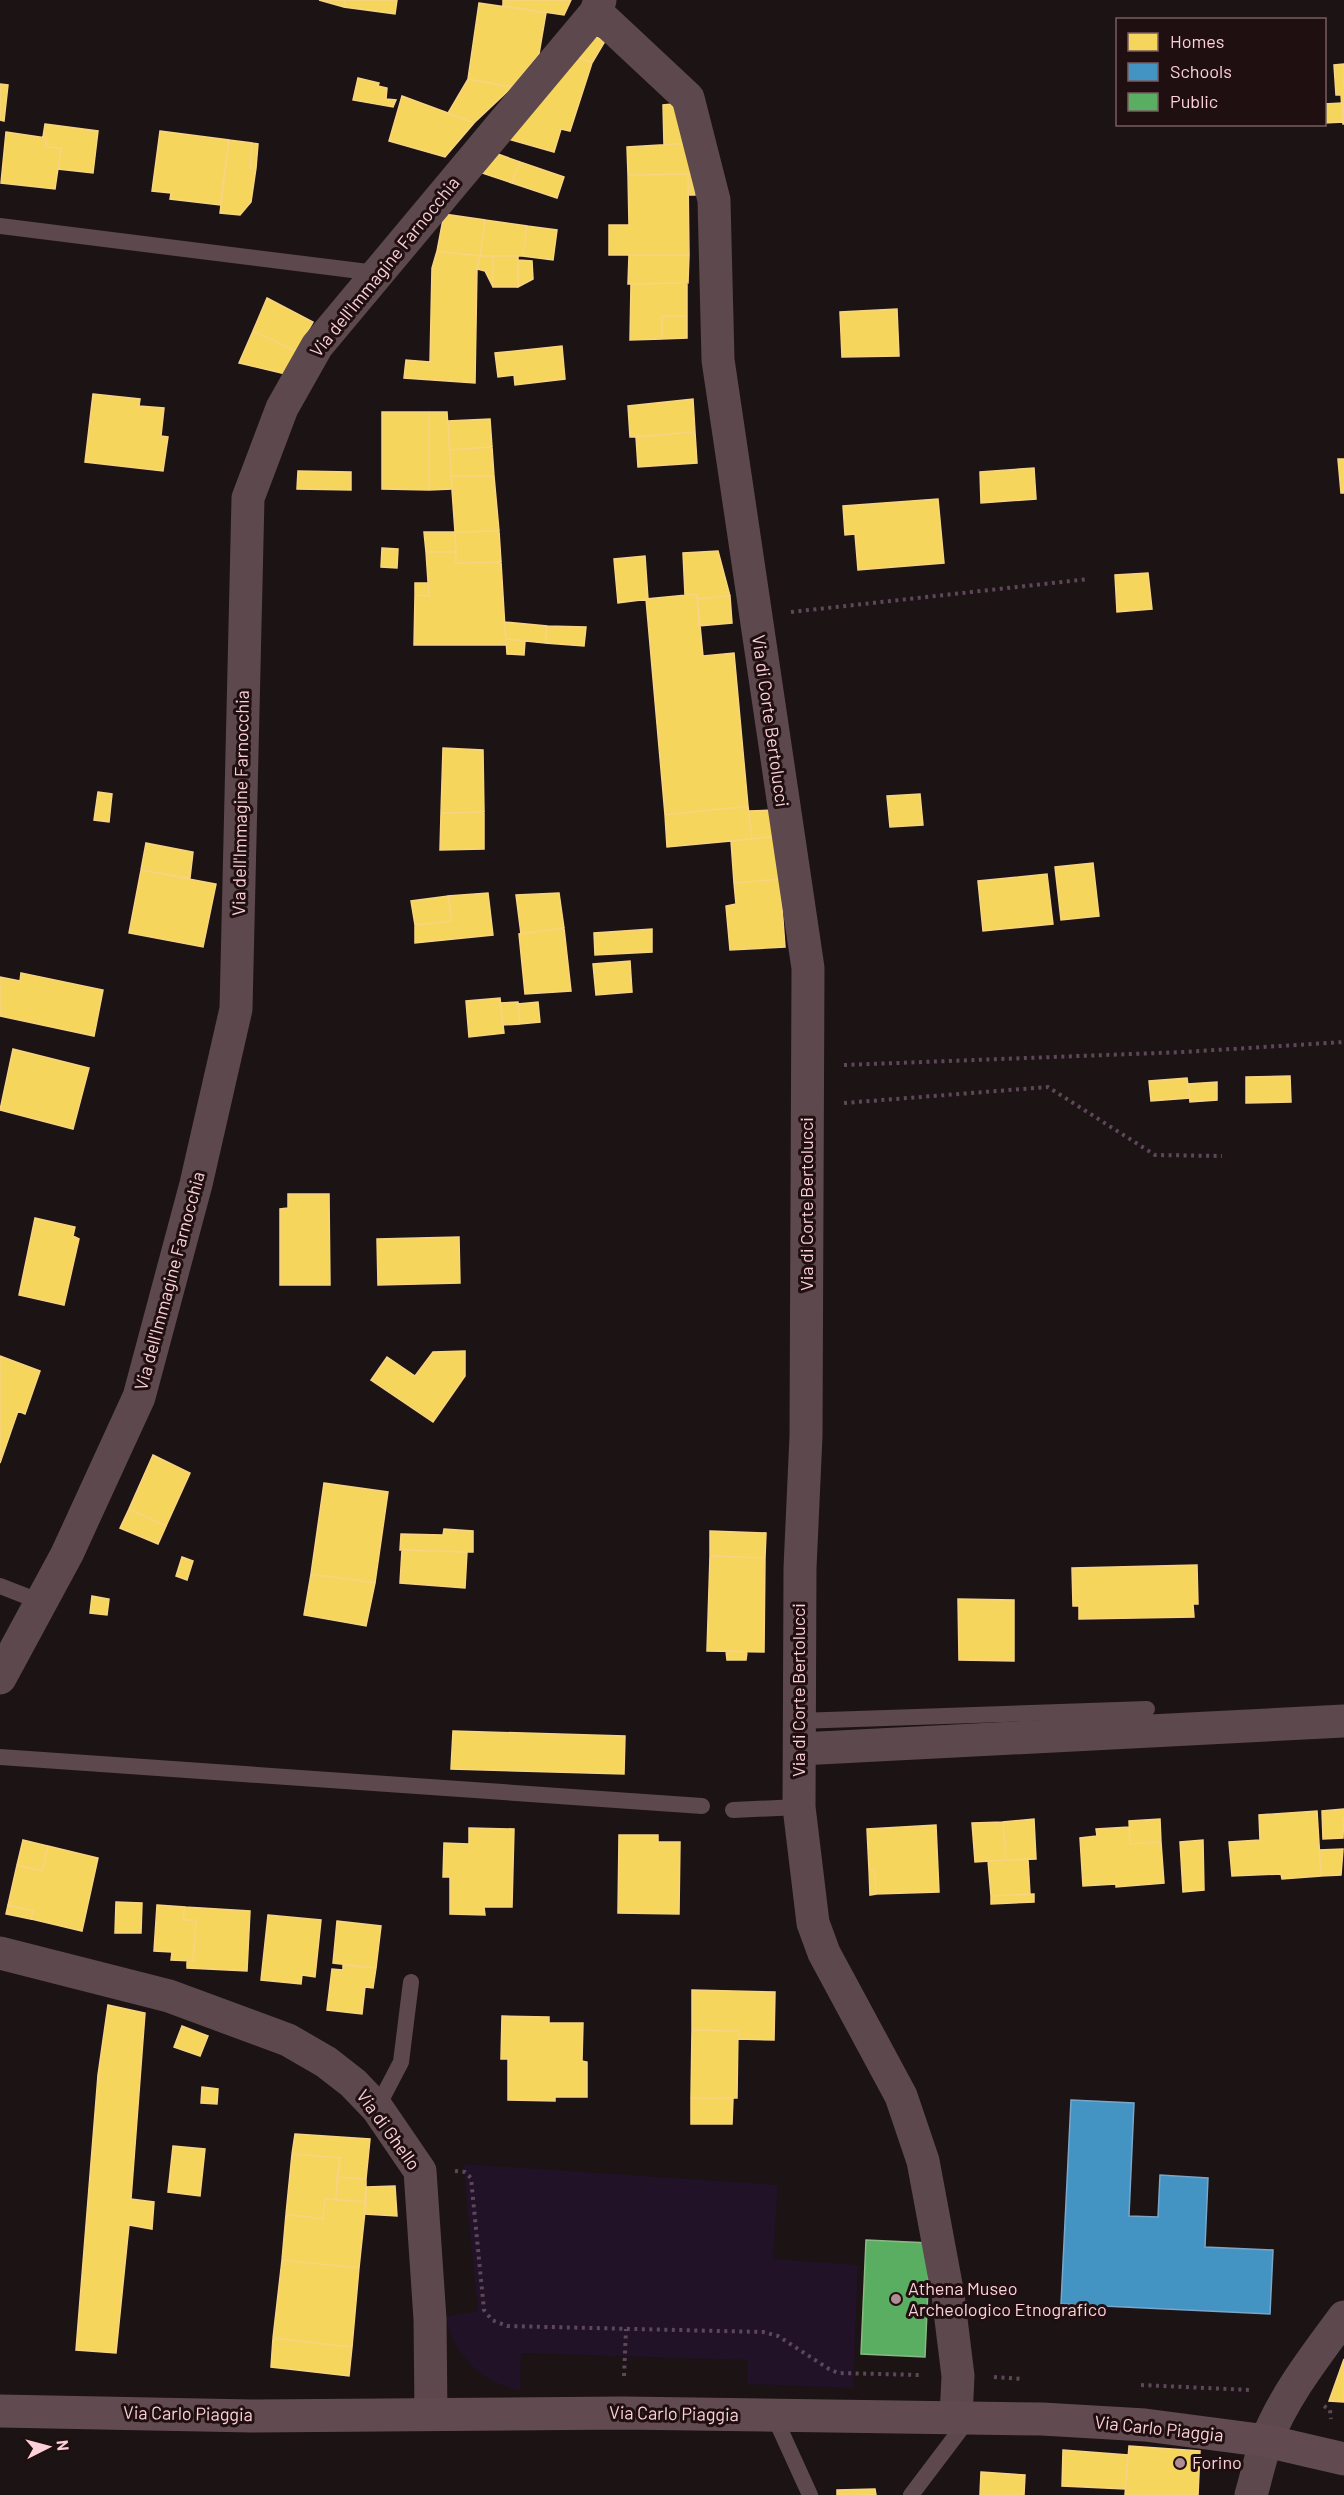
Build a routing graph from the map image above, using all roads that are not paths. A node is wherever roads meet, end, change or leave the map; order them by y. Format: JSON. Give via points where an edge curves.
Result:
{"nodes":[{"id":1,"x":598,"y":6,"type":"edge"},
{"id":2,"x":0,"y":226,"type":"edge"},
{"id":3,"x":376,"y":273,"type":"junction"},
{"id":4,"x":0,"y":1586,"type":"edge"},
{"id":5,"x":41,"y":1602,"type":"junction"},
{"id":6,"x":0,"y":1678,"type":"edge"},
{"id":7,"x":1147,"y":1709,"type":"dead end"},
{"id":8,"x":1344,"y":1721,"type":"edge"},
{"id":9,"x":799,"y":1735,"type":"junction"},
{"id":10,"x":0,"y":1756,"type":"edge"},
{"id":11,"x":702,"y":1806,"type":"dead end"},
{"id":12,"x":799,"y":1807,"type":"junction"},
{"id":13,"x":733,"y":1810,"type":"dead end"},
{"id":14,"x":0,"y":1953,"type":"edge"},
{"id":15,"x":411,"y":1982,"type":"dead end"},
{"id":16,"x":377,"y":2108,"type":"junction"},
{"id":17,"x":1344,"y":2317,"type":"edge"},
{"id":18,"x":0,"y":2410,"type":"edge"},
{"id":19,"x":431,"y":2414,"type":"junction"},
{"id":20,"x":774,"y":2416,"type":"junction"},
{"id":21,"x":963,"y":2417,"type":"junction"},
{"id":22,"x":1267,"y":2441,"type":"junction"},
{"id":23,"x":1344,"y":2459,"type":"edge"},
{"id":24,"x":810,"y":2495,"type":"edge"},
{"id":25,"x":911,"y":2495,"type":"edge"},
{"id":26,"x":1251,"y":2495,"type":"edge"}],
"edges":[{"from":1,"to":3,"type":"street","name":"Via dell'Immagine Farnocchia"},
{"from":1,"to":9,"type":"street","name":"Via di Corte Bertolucci","via":[[688,98],[714,200],[718,360],[808,968],[806,1436]]},
{"from":2,"to":3,"type":"lane"},
{"from":3,"to":5,"type":"street","name":"Via dell'Immagine Farnocchia","via":[[317,346],[282,408],[248,498],[236,1009],[191,1203],[139,1397]]},
{"from":4,"to":5,"type":"lane"},
{"from":5,"to":6,"type":"street","name":"Via dell'Immagine Farnocchia"},
{"from":7,"to":9,"type":"lane"},
{"from":8,"to":9,"type":"street"},
{"from":9,"to":12,"type":"street","name":"Via di Corte Bertolucci"},
{"from":10,"to":11,"type":"lane"},
{"from":12,"to":13,"type":"lane"},
{"from":12,"to":21,"type":"street","name":"Via di Corte Bertolucci","via":[[813,1923],[824,1953],[901,2096],[923,2161],[948,2295]]},
{"from":14,"to":16,"type":"street","name":"Via di Ghello","via":[[169,1996],[288,2040],[326,2062]]},
{"from":15,"to":16,"type":"lane","via":[[401,2062]]},
{"from":16,"to":19,"type":"street","name":"Via di Ghello","via":[[420,2171],[430,2319]]},
{"from":17,"to":22,"type":"street","via":[[1290,2396]]},
{"from":18,"to":19,"type":"street","name":"Via Carlo Piaggia","via":[[252,2416]]},
{"from":19,"to":20,"type":"street","name":"Via Carlo Piaggia"},
{"from":20,"to":21,"type":"street","name":"Via Carlo Piaggia"},
{"from":20,"to":24,"type":"lane"},
{"from":21,"to":22,"type":"street","name":"Via Carlo Piaggia","via":[[1145,2425]]},
{"from":21,"to":25,"type":"lane"},
{"from":22,"to":23,"type":"street","name":"Via Carlo Piaggia"},
{"from":22,"to":26,"type":"street"}]}
